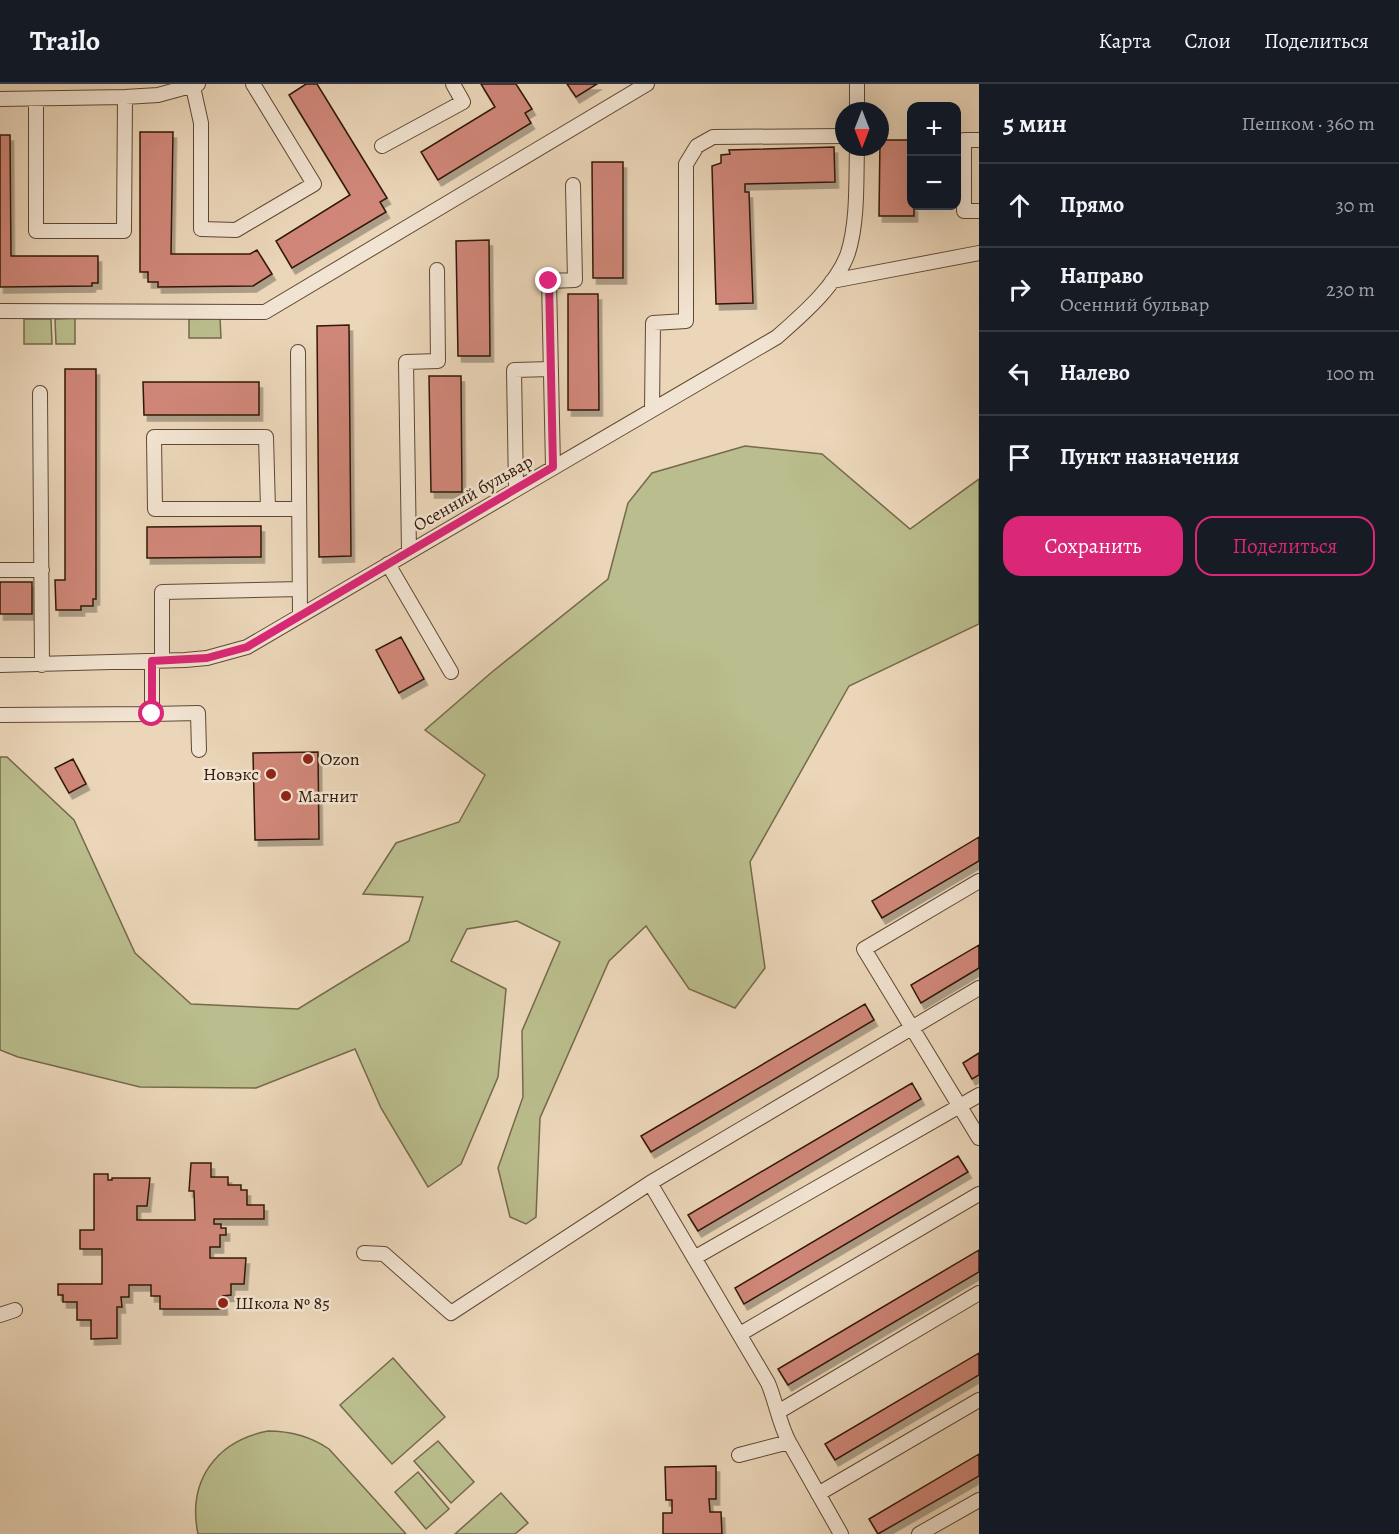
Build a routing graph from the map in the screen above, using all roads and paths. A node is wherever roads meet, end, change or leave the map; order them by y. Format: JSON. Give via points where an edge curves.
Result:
{"nodes":[{"id":1,"x":253,"y":84,"type":"edge"},
{"id":2,"x":453,"y":84,"type":"edge"},
{"id":3,"x":647,"y":84,"type":"edge"},
{"id":4,"x":857,"y":84,"type":"edge"},
{"id":5,"x":196,"y":85,"type":"edge"},
{"id":6,"x":125,"y":98,"type":"junction"},
{"id":7,"x":0,"y":99,"type":"edge"},
{"id":8,"x":36,"y":99,"type":"junction"},
{"id":9,"x":857,"y":102,"type":"edge"},
{"id":10,"x":835,"y":136,"type":"edge"},
{"id":11,"x":979,"y":140,"type":"edge"},
{"id":12,"x":382,"y":147,"type":"dead end"},
{"id":13,"x":857,"y":156,"type":"edge"},
{"id":14,"x":573,"y":185,"type":"dead end"},
{"id":15,"x":979,"y":211,"type":"edge"},
{"id":16,"x":979,"y":254,"type":"edge"},
{"id":17,"x":436,"y":270,"type":"dead end"},
{"id":18,"x":832,"y":281,"type":"junction"},
{"id":19,"x":0,"y":311,"type":"edge"},
{"id":20,"x":298,"y":352,"type":"dead end"},
{"id":21,"x":551,"y":369,"type":"junction"},
{"id":22,"x":40,"y":393,"type":"dead end"},
{"id":23,"x":652,"y":409,"type":"junction"},
{"id":24,"x":553,"y":467,"type":"junction"},
{"id":25,"x":516,"y":489,"type":"junction"},
{"id":26,"x":267,"y":509,"type":"junction"},
{"id":27,"x":299,"y":509,"type":"junction"},
{"id":28,"x":409,"y":552,"type":"junction"},
{"id":29,"x":388,"y":564,"type":"junction"},
{"id":30,"x":0,"y":570,"type":"edge"},
{"id":31,"x":42,"y":570,"type":"junction"},
{"id":32,"x":300,"y":589,"type":"junction"},
{"id":33,"x":300,"y":616,"type":"junction"},
{"id":34,"x":157,"y":661,"type":"junction"},
{"id":35,"x":42,"y":664,"type":"junction"},
{"id":36,"x":0,"y":665,"type":"edge"},
{"id":37,"x":451,"y":672,"type":"dead end"},
{"id":38,"x":152,"y":714,"type":"junction"},
{"id":39,"x":0,"y":715,"type":"edge"},
{"id":40,"x":199,"y":750,"type":"dead end"},
{"id":41,"x":979,"y":881,"type":"edge"},
{"id":42,"x":979,"y":988,"type":"edge"},
{"id":43,"x":913,"y":1027,"type":"junction"},
{"id":44,"x":979,"y":1095,"type":"edge"},
{"id":45,"x":960,"y":1106,"type":"junction"},
{"id":46,"x":979,"y":1138,"type":"edge"},
{"id":47,"x":650,"y":1183,"type":"junction"},
{"id":48,"x":979,"y":1194,"type":"edge"},
{"id":49,"x":364,"y":1253,"type":"dead end"},
{"id":50,"x":694,"y":1258,"type":"junction"},
{"id":51,"x":979,"y":1293,"type":"edge"},
{"id":52,"x":15,"y":1310,"type":"dead end"},
{"id":53,"x":0,"y":1315,"type":"edge"},
{"id":54,"x":740,"y":1334,"type":"junction"},
{"id":55,"x":979,"y":1400,"type":"edge"},
{"id":56,"x":778,"y":1412,"type":"junction"},
{"id":57,"x":789,"y":1442,"type":"junction"},
{"id":58,"x":739,"y":1455,"type":"dead end"},
{"id":59,"x":818,"y":1494,"type":"junction"},
{"id":60,"x":979,"y":1500,"type":"edge"},
{"id":61,"x":841,"y":1534,"type":"edge"},
{"id":62,"x":918,"y":1534,"type":"edge"}],
"edges":[{"from":1,"to":5,"type":"street","via":[[314,184],[236,230],[201,229],[201,123]]},
{"from":2,"to":12,"type":"street","via":[[463,102]]},
{"from":3,"to":19,"type":"street","via":[[265,312]]},
{"from":4,"to":9,"type":"street"},
{"from":5,"to":6,"type":"street"},
{"from":6,"to":8,"type":"street"},
{"from":6,"to":8,"type":"street","via":[[124,231],[36,231]]},
{"from":7,"to":8,"type":"street"},
{"from":10,"to":23,"type":"street","via":[[713,137],[697,146],[686,164],[686,321],[653,323]]},
{"from":11,"to":15,"type":"street","via":[[964,140],[964,211]]},
{"from":13,"to":18,"type":"street","name":"Осенний бульвар","via":[[855,205],[847,254]]},
{"from":14,"to":21,"type":"street","via":[[575,280],[549,281]]},
{"from":16,"to":18,"type":"street"},
{"from":17,"to":28,"type":"street","via":[[438,361],[406,362]]},
{"from":18,"to":23,"type":"street","name":"Осенний бульвар","via":[[777,338]]},
{"from":20,"to":27,"type":"street"},
{"from":21,"to":24,"type":"street"},
{"from":21,"to":25,"type":"street","via":[[514,370]]},
{"from":22,"to":31,"type":"street"},
{"from":23,"to":24,"type":"street","name":"Осенний бульвар"},
{"from":24,"to":25,"type":"street","name":"Осенний бульвар"},
{"from":25,"to":28,"type":"street","name":"Осенний бульвар"},
{"from":26,"to":26,"type":"street","via":[[155,509],[154,437],[266,437]]},
{"from":26,"to":27,"type":"street"},
{"from":27,"to":32,"type":"street"},
{"from":28,"to":29,"type":"street","name":"Осенний бульвар"},
{"from":29,"to":33,"type":"street","name":"Осенний бульвар"},
{"from":29,"to":37,"type":"street"},
{"from":30,"to":31,"type":"street"},
{"from":31,"to":35,"type":"street"},
{"from":32,"to":33,"type":"street"},
{"from":32,"to":34,"type":"street","via":[[162,592]]},
{"from":33,"to":34,"type":"street","name":"Осенний бульвар","via":[[229,654]]},
{"from":34,"to":35,"type":"street","name":"Осенний бульвар"},
{"from":34,"to":38,"type":"street"},
{"from":35,"to":36,"type":"street","name":"Осенний бульвар"},
{"from":38,"to":39,"type":"street"},
{"from":38,"to":40,"type":"street","via":[[198,713]]},
{"from":41,"to":43,"type":"street","via":[[864,949]]},
{"from":42,"to":43,"type":"street"},
{"from":43,"to":45,"type":"street"},
{"from":43,"to":47,"type":"street"},
{"from":44,"to":45,"type":"street"},
{"from":45,"to":46,"type":"street"},
{"from":45,"to":50,"type":"street"},
{"from":47,"to":49,"type":"street","via":[[451,1313],[384,1254]]},
{"from":47,"to":50,"type":"street"},
{"from":48,"to":54,"type":"street"},
{"from":50,"to":54,"type":"street"},
{"from":51,"to":56,"type":"street"},
{"from":52,"to":53,"type":"street"},
{"from":54,"to":56,"type":"street","via":[[768,1383]]},
{"from":55,"to":59,"type":"street"},
{"from":56,"to":57,"type":"street"},
{"from":57,"to":58,"type":"street"},
{"from":57,"to":59,"type":"street"},
{"from":59,"to":61,"type":"street"},
{"from":60,"to":62,"type":"street"}]}
